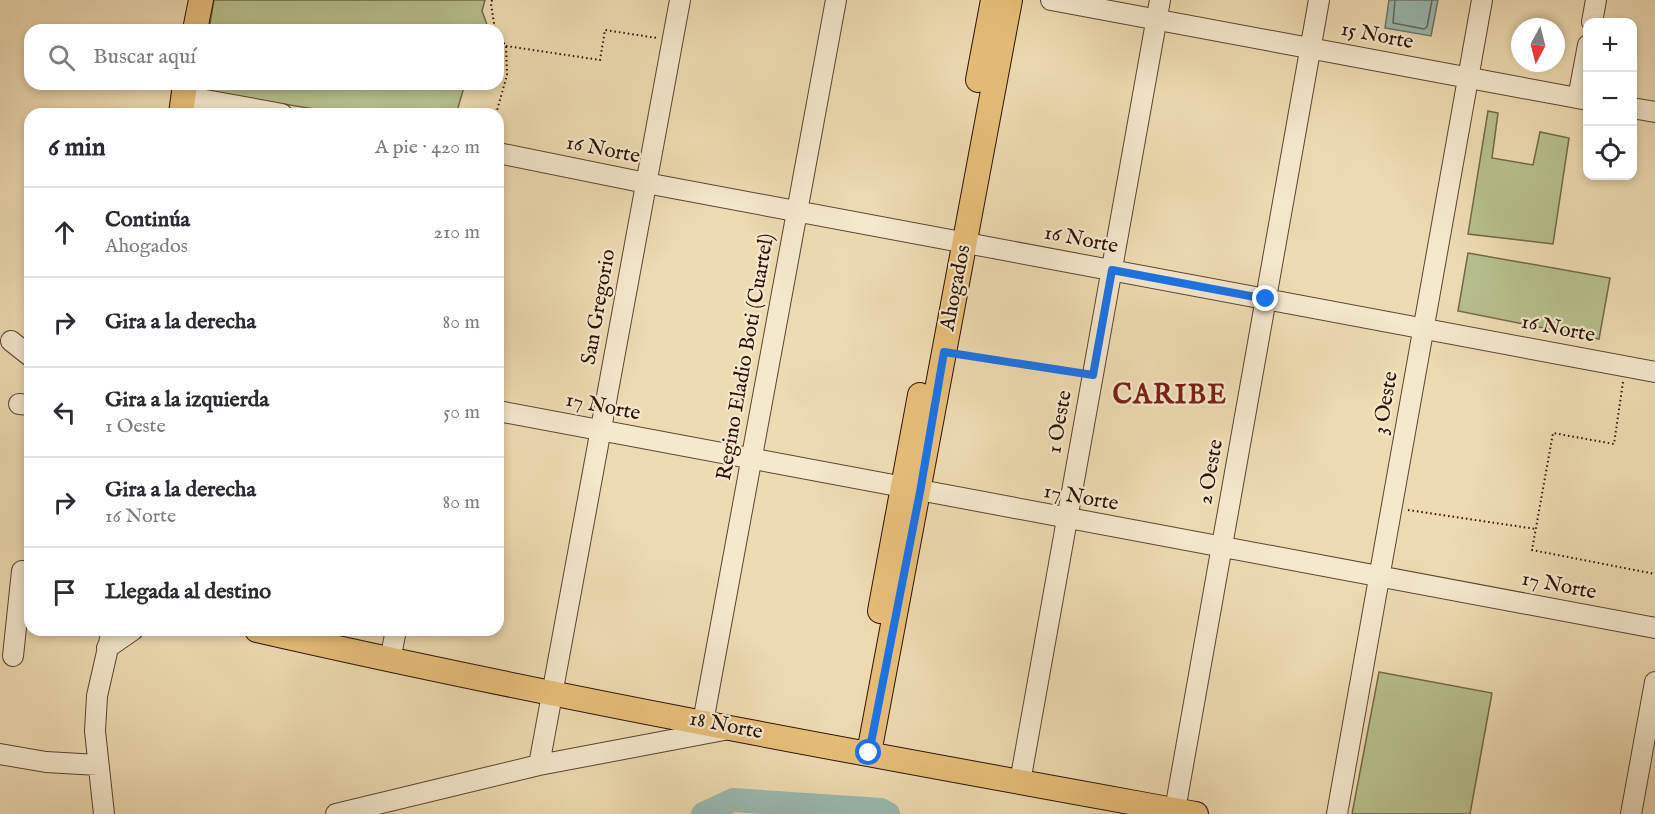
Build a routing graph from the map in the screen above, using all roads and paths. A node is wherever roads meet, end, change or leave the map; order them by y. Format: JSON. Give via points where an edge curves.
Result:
{"nodes":[{"id":1,"x":201,"y":0,"type":"edge"},
{"id":2,"x":492,"y":0,"type":"edge"},
{"id":3,"x":680,"y":0,"type":"edge"},
{"id":4,"x":836,"y":0,"type":"edge"},
{"id":5,"x":993,"y":0,"type":"edge"},
{"id":6,"x":1010,"y":0,"type":"edge"},
{"id":7,"x":1051,"y":0,"type":"edge"},
{"id":8,"x":1160,"y":0,"type":"edge"},
{"id":9,"x":1319,"y":0,"type":"edge"},
{"id":10,"x":1482,"y":0,"type":"edge"},
{"id":11,"x":1596,"y":0,"type":"edge"},
{"id":12,"x":1593,"y":18,"type":"edge"},
{"id":13,"x":1157,"y":20,"type":"junction"},
{"id":14,"x":196,"y":24,"type":"edge"},
{"id":15,"x":494,"y":24,"type":"edge"},
{"id":16,"x":673,"y":40,"type":"junction"},
{"id":17,"x":504,"y":43,"type":"edge"},
{"id":18,"x":506,"y":46,"type":"junction"},
{"id":19,"x":1310,"y":48,"type":"junction"},
{"id":20,"x":1468,"y":77,"type":"junction"},
{"id":21,"x":504,"y":86,"type":"edge"},
{"id":22,"x":503,"y":90,"type":"edge"},
{"id":23,"x":183,"y":98,"type":"edge"},
{"id":24,"x":1583,"y":99,"type":"edge"},
{"id":25,"x":245,"y":108,"type":"edge"},
{"id":26,"x":498,"y":108,"type":"edge"},
{"id":27,"x":1637,"y":109,"type":"edge"},
{"id":28,"x":1655,"y":112,"type":"edge"},
{"id":29,"x":504,"y":154,"type":"edge"},
{"id":30,"x":646,"y":183,"type":"junction"},
{"id":31,"x":797,"y":210,"type":"junction"},
{"id":32,"x":957,"y":241,"type":"junction"},
{"id":33,"x":1112,"y":270,"type":"junction"},
{"id":34,"x":1266,"y":299,"type":"junction"},
{"id":35,"x":1424,"y":328,"type":"junction"},
{"id":36,"x":11,"y":341,"type":"dead end"},
{"id":37,"x":24,"y":351,"type":"edge"},
{"id":38,"x":944,"y":352,"type":"junction"},
{"id":39,"x":1625,"y":366,"type":"junction"},
{"id":40,"x":1655,"y":372,"type":"edge"},
{"id":41,"x":1093,"y":375,"type":"junction"},
{"id":42,"x":504,"y":412,"type":"edge"},
{"id":43,"x":601,"y":431,"type":"junction"},
{"id":44,"x":751,"y":460,"type":"junction"},
{"id":45,"x":911,"y":490,"type":"junction"},
{"id":46,"x":1392,"y":508,"type":"junction"},
{"id":47,"x":1067,"y":520,"type":"junction"},
{"id":48,"x":1536,"y":529,"type":"junction"},
{"id":49,"x":1222,"y":548,"type":"junction"},
{"id":50,"x":24,"y":572,"type":"edge"},
{"id":51,"x":1655,"y":574,"type":"edge"},
{"id":52,"x":1379,"y":577,"type":"junction"},
{"id":53,"x":1655,"y":628,"type":"edge"},
{"id":54,"x":284,"y":636,"type":"edge"},
{"id":55,"x":395,"y":636,"type":"edge"},
{"id":56,"x":109,"y":639,"type":"edge"},
{"id":57,"x":13,"y":656,"type":"dead end"},
{"id":58,"x":390,"y":660,"type":"junction"},
{"id":59,"x":1655,"y":682,"type":"edge"},
{"id":60,"x":553,"y":692,"type":"junction"},
{"id":61,"x":703,"y":722,"type":"junction"},
{"id":62,"x":734,"y":728,"type":"junction"},
{"id":63,"x":861,"y":752,"type":"junction"},
{"id":64,"x":0,"y":754,"type":"edge"},
{"id":65,"x":98,"y":765,"type":"junction"},
{"id":66,"x":539,"y":765,"type":"junction"},
{"id":67,"x":1020,"y":782,"type":"junction"},
{"id":68,"x":1186,"y":812,"type":"edge"},
{"id":69,"x":104,"y":814,"type":"edge"},
{"id":70,"x":336,"y":814,"type":"edge"},
{"id":71,"x":1337,"y":814,"type":"edge"},
{"id":72,"x":1630,"y":814,"type":"edge"}],
"edges":[{"from":1,"to":14,"type":"main road"},
{"from":2,"to":15,"type":"path"},
{"from":3,"to":16,"type":"street","name":"San Gregorio"},
{"from":4,"to":31,"type":"street","name":"Regino Eladio Boti (Cuartel)"},
{"from":5,"to":32,"type":"main road","name":"Ahogados"},
{"from":6,"to":32,"type":"main road","name":"Ahogados"},
{"from":7,"to":13,"type":"street","name":"15 Norte"},
{"from":8,"to":13,"type":"street","name":"1 Oeste"},
{"from":9,"to":19,"type":"street","name":"2 Oeste"},
{"from":10,"to":20,"type":"street","name":"3 Oeste"},
{"from":11,"to":12,"type":"street"},
{"from":13,"to":19,"type":"street","name":"15 Norte"},
{"from":13,"to":33,"type":"street","name":"1 Oeste"},
{"from":16,"to":18,"type":"path","via":[[605,30],[600,60]]},
{"from":16,"to":30,"type":"street","name":"San Gregorio"},
{"from":17,"to":18,"type":"path"},
{"from":18,"to":21,"type":"path"},
{"from":19,"to":20,"type":"street","name":"15 Norte"},
{"from":19,"to":34,"type":"street","name":"2 Oeste"},
{"from":20,"to":24,"type":"street","name":"15 Norte"},
{"from":20,"to":35,"type":"street","name":"3 Oeste"},
{"from":22,"to":26,"type":"path"},
{"from":23,"to":25,"type":"street"},
{"from":27,"to":28,"type":"street"},
{"from":29,"to":30,"type":"street","name":"16 Norte"},
{"from":30,"to":31,"type":"street","name":"16 Norte"},
{"from":30,"to":43,"type":"street","name":"San Gregorio"},
{"from":31,"to":32,"type":"street","name":"16 Norte"},
{"from":31,"to":44,"type":"street","name":"Regino Eladio Boti (Cuartel)"},
{"from":32,"to":33,"type":"street","name":"16 Norte"},
{"from":32,"to":38,"type":"main road","name":"Ahogados"},
{"from":32,"to":45,"type":"main road","name":"Ahogados"},
{"from":33,"to":34,"type":"street","name":"16 Norte"},
{"from":33,"to":41,"type":"street","name":"1 Oeste"},
{"from":34,"to":35,"type":"street","name":"16 Norte"},
{"from":34,"to":49,"type":"street","name":"2 Oeste"},
{"from":35,"to":39,"type":"street","name":"16 Norte"},
{"from":35,"to":46,"type":"street","name":"3 Oeste"},
{"from":36,"to":37,"type":"street"},
{"from":38,"to":41,"type":"path"},
{"from":38,"to":45,"type":"main road","name":"Ahogados"},
{"from":39,"to":40,"type":"street","name":"16 Norte"},
{"from":39,"to":48,"type":"path","via":[[1614,444],[1553,433]]},
{"from":41,"to":47,"type":"street","name":"1 Oeste"},
{"from":42,"to":43,"type":"street","name":"17 Norte"},
{"from":43,"to":44,"type":"street","name":"17 Norte"},
{"from":43,"to":60,"type":"street","name":"San Gregorio"},
{"from":44,"to":45,"type":"street","name":"17 Norte"},
{"from":44,"to":61,"type":"street","name":"Regino Eladio Boti (Cuartel)"},
{"from":45,"to":47,"type":"street","name":"17 Norte"},
{"from":45,"to":63,"type":"main road","name":"Ahogados"},
{"from":46,"to":48,"type":"path"},
{"from":46,"to":52,"type":"street","name":"3 Oeste"},
{"from":47,"to":49,"type":"street","name":"17 Norte"},
{"from":47,"to":67,"type":"street","name":"1 Oeste"},
{"from":48,"to":51,"type":"path","via":[[1532,550]]},
{"from":49,"to":52,"type":"street","name":"17 Norte"},
{"from":49,"to":68,"type":"street","name":"2 Oeste"},
{"from":50,"to":57,"type":"street"},
{"from":52,"to":53,"type":"street","name":"17 Norte"},
{"from":52,"to":71,"type":"street","name":"3 Oeste"},
{"from":54,"to":58,"type":"main road","name":"18 Norte"},
{"from":55,"to":58,"type":"street"},
{"from":56,"to":65,"type":"street","via":[[97,696]]},
{"from":58,"to":60,"type":"main road","name":"18 Norte"},
{"from":59,"to":72,"type":"street"},
{"from":60,"to":61,"type":"main road","name":"18 Norte"},
{"from":60,"to":66,"type":"street","name":"San Gregorio"},
{"from":61,"to":62,"type":"main road","name":"18 Norte"},
{"from":62,"to":63,"type":"main road","name":"18 Norte"},
{"from":62,"to":66,"type":"street"},
{"from":63,"to":67,"type":"main road","name":"18 Norte"},
{"from":64,"to":65,"type":"street"},
{"from":65,"to":69,"type":"street"},
{"from":66,"to":70,"type":"street"},
{"from":67,"to":68,"type":"main road","name":"18 Norte"}]}
